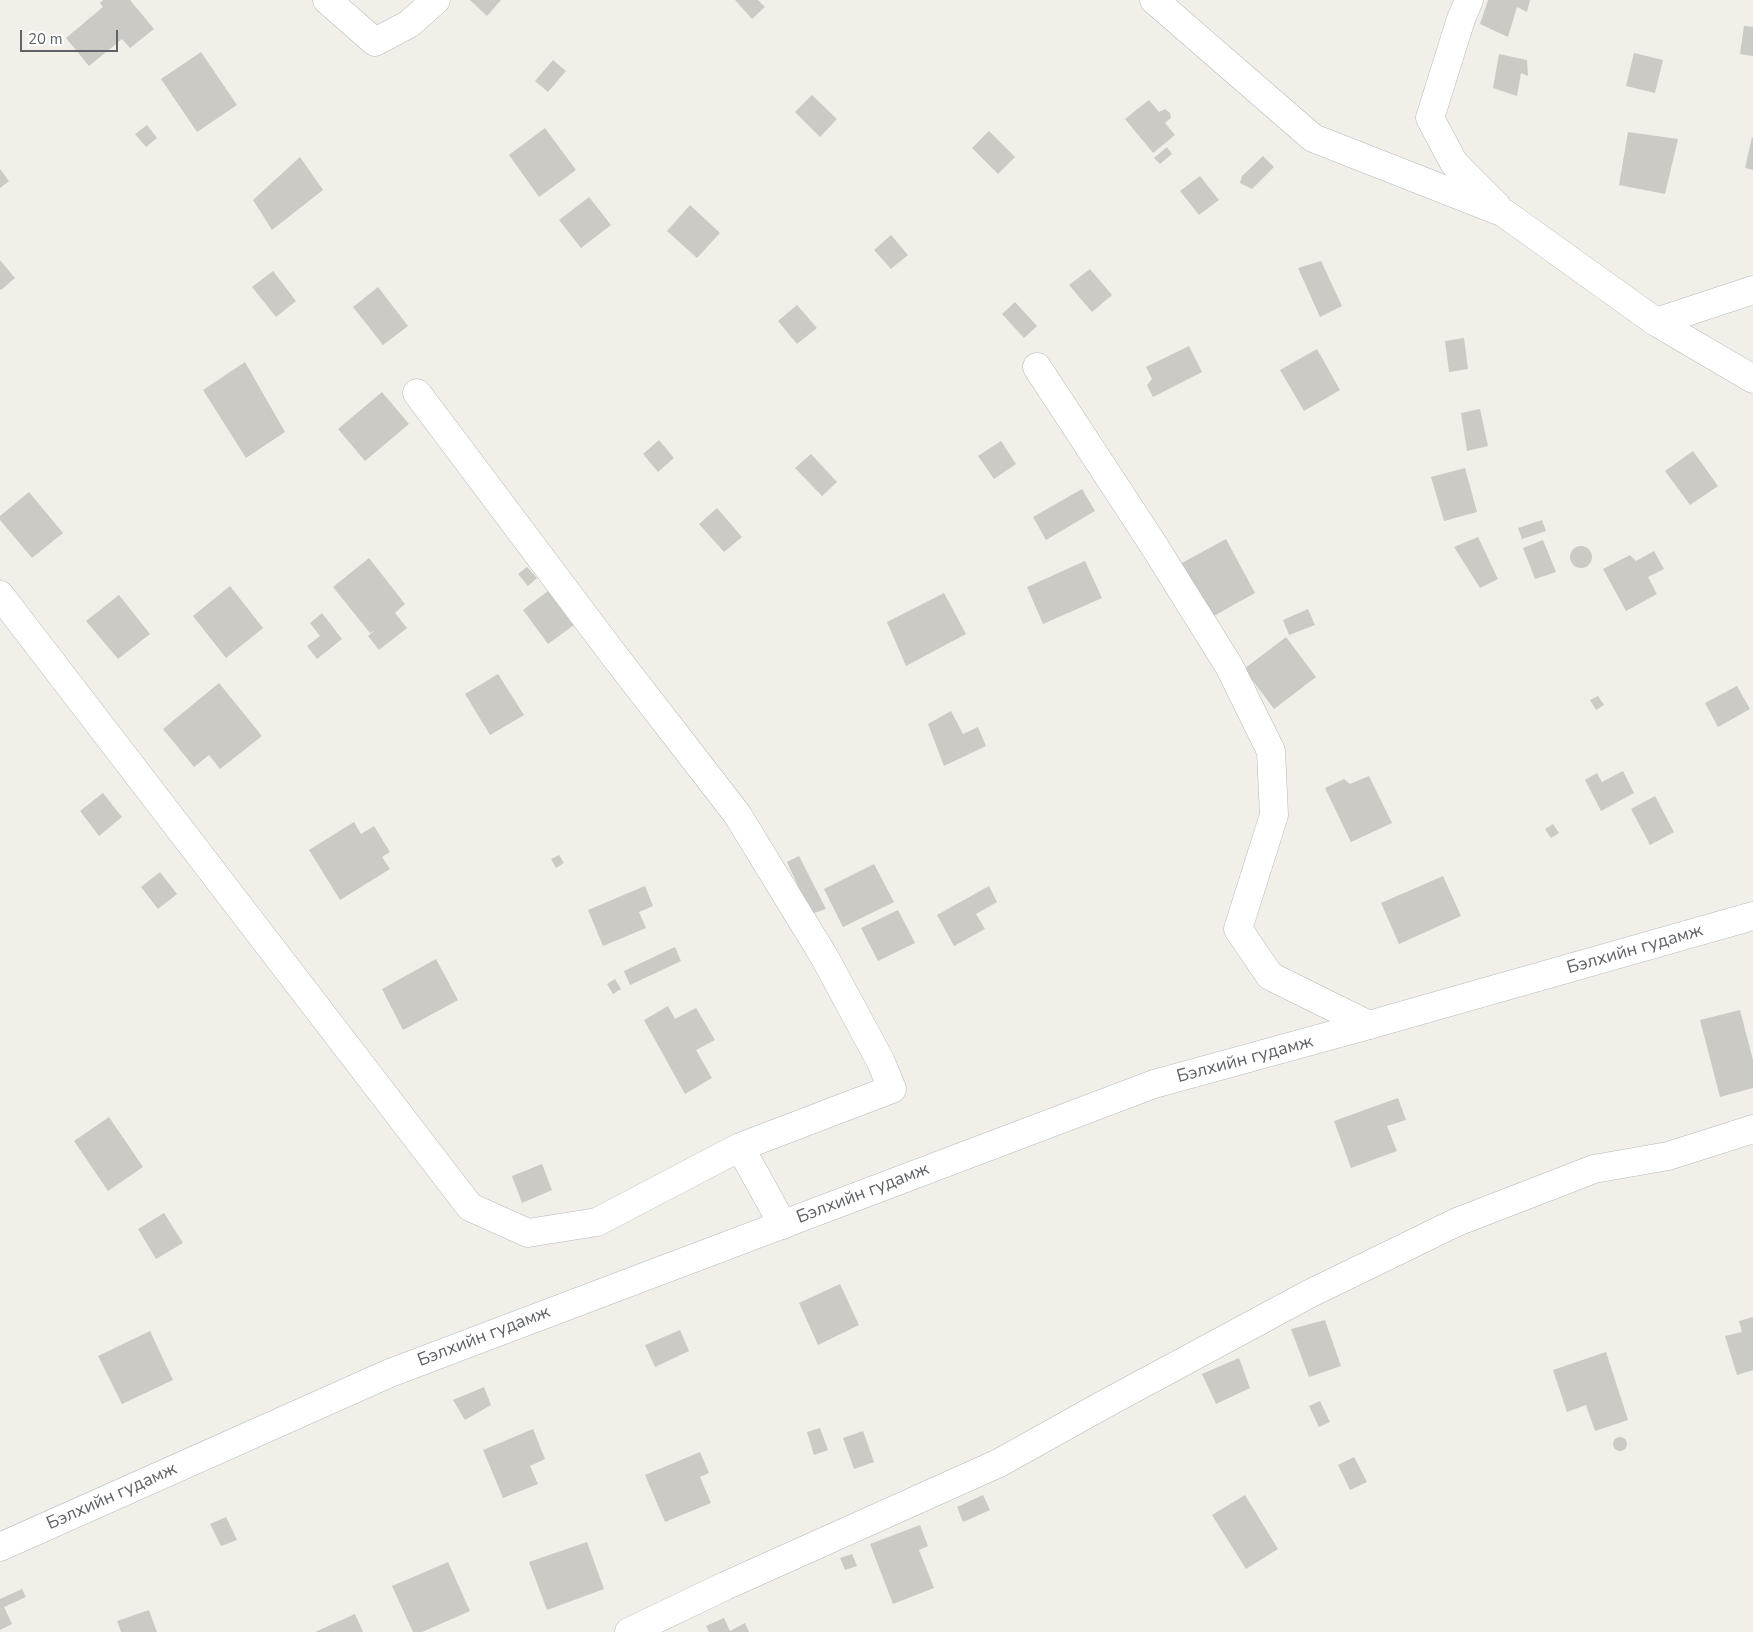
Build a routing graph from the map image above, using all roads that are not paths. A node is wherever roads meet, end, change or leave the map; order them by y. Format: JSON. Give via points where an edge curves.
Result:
{"nodes":[{"id":1,"x":327,"y":0,"type":"edge"},
{"id":2,"x":436,"y":0,"type":"edge"},
{"id":3,"x":1154,"y":0,"type":"edge"},
{"id":4,"x":1470,"y":0,"type":"edge"},
{"id":5,"x":1504,"y":213,"type":"junction"},
{"id":6,"x":1753,"y":290,"type":"edge"},
{"id":7,"x":1656,"y":322,"type":"junction"},
{"id":8,"x":1037,"y":367,"type":"dead end"},
{"id":9,"x":1753,"y":379,"type":"edge"},
{"id":10,"x":418,"y":393,"type":"dead end"},
{"id":11,"x":0,"y":595,"type":"edge"},
{"id":12,"x":1753,"y":916,"type":"edge"},
{"id":13,"x":1369,"y":1025,"type":"junction"},
{"id":14,"x":1753,"y":1129,"type":"edge"},
{"id":15,"x":740,"y":1147,"type":"junction"},
{"id":16,"x":782,"y":1225,"type":"junction"},
{"id":17,"x":2,"y":1543,"type":"edge"},
{"id":18,"x":629,"y":1632,"type":"edge"}],
"edges":[{"from":1,"to":2,"type":"street","via":[[375,42],[409,24]]},
{"from":3,"to":5,"type":"street","via":[[1314,138]]},
{"from":4,"to":5,"type":"street","via":[[1430,118],[1454,163]]},
{"from":5,"to":7,"type":"street"},
{"from":6,"to":7,"type":"street"},
{"from":7,"to":9,"type":"street"},
{"from":8,"to":13,"type":"street","via":[[1229,666],[1271,751],[1274,815],[1238,929],[1270,976]]},
{"from":10,"to":15,"type":"street","via":[[737,814],[824,958],[881,1062],[892,1089]]},
{"from":11,"to":15,"type":"street","via":[[470,1206],[528,1233],[597,1222]]},
{"from":12,"to":13,"type":"street","name":"Бэлхийн гудамж"},
{"from":13,"to":16,"type":"street","name":"Бэлхийн гудамж","via":[[1154,1084]]},
{"from":14,"to":18,"type":"street","via":[[1668,1156],[1594,1169],[1457,1222],[1309,1294],[999,1463]]},
{"from":15,"to":16,"type":"street"},
{"from":16,"to":17,"type":"street","name":"Бэлхийн гудамж","via":[[390,1373]]}]}
